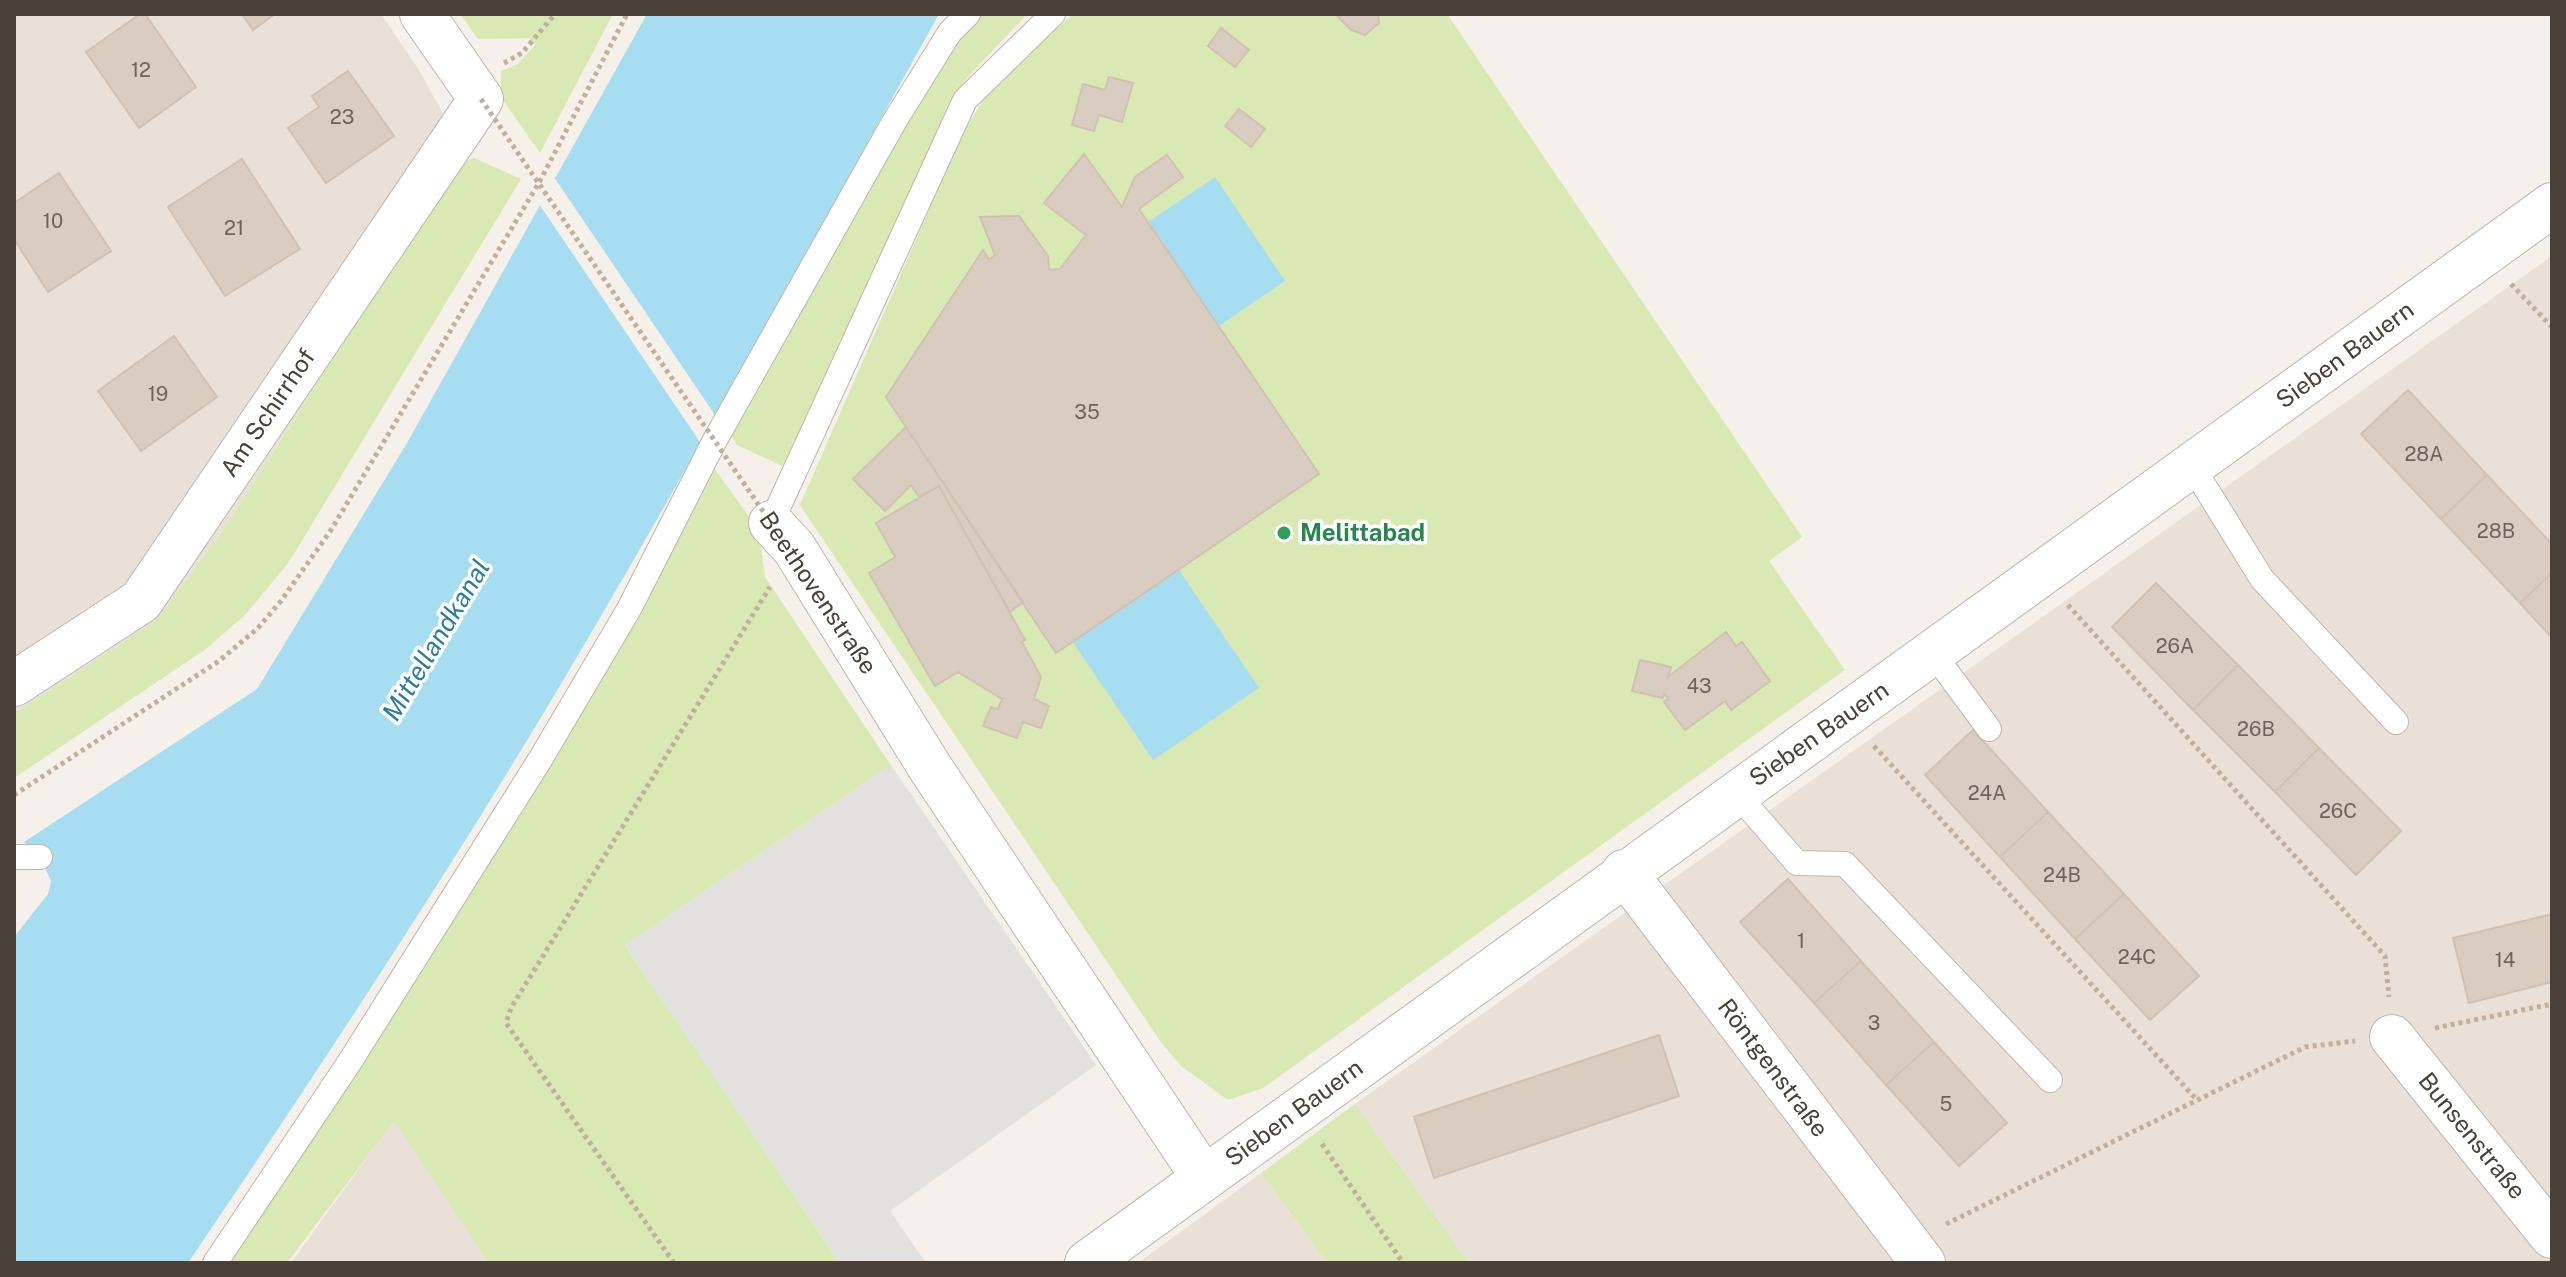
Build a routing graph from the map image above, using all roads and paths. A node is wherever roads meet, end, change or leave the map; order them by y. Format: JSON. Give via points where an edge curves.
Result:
{"nodes":[{"id":1,"x":422,"y":14,"type":"edge"},
{"id":2,"x":555,"y":14,"type":"edge"},
{"id":3,"x":627,"y":14,"type":"edge"},
{"id":4,"x":968,"y":14,"type":"edge"},
{"id":5,"x":1053,"y":14,"type":"edge"},
{"id":6,"x":474,"y":89,"type":"junction"},
{"id":7,"x":2552,"y":205,"type":"edge"},
{"id":8,"x":2484,"y":255,"type":"junction"},
{"id":9,"x":2552,"y":327,"type":"edge"},
{"id":10,"x":2192,"y":466,"type":"junction"},
{"id":11,"x":782,"y":536,"type":"junction"},
{"id":12,"x":2041,"y":575,"type":"junction"},
{"id":13,"x":1933,"y":653,"type":"junction"},
{"id":14,"x":14,"y":684,"type":"edge"},
{"id":15,"x":1845,"y":715,"type":"junction"},
{"id":16,"x":2396,"y":722,"type":"dead end"},
{"id":17,"x":1989,"y":729,"type":"dead end"},
{"id":18,"x":1736,"y":793,"type":"junction"},
{"id":19,"x":14,"y":795,"type":"edge"},
{"id":20,"x":14,"y":857,"type":"edge"},
{"id":21,"x":40,"y":857,"type":"dead end"},
{"id":22,"x":1624,"y":872,"type":"junction"},
{"id":23,"x":2552,"y":1004,"type":"edge"},
{"id":24,"x":2392,"y":1037,"type":"junction"},
{"id":25,"x":2050,"y":1080,"type":"dead end"},
{"id":26,"x":2197,"y":1100,"type":"junction"},
{"id":27,"x":1299,"y":1110,"type":"junction"},
{"id":28,"x":1204,"y":1178,"type":"junction"},
{"id":29,"x":2552,"y":1236,"type":"edge"},
{"id":30,"x":1915,"y":1253,"type":"edge"},
{"id":31,"x":215,"y":1263,"type":"edge"},
{"id":32,"x":674,"y":1263,"type":"edge"},
{"id":33,"x":1087,"y":1263,"type":"edge"},
{"id":34,"x":1403,"y":1263,"type":"edge"}],
"edges":[{"from":1,"to":6,"type":"street"},
{"from":2,"to":6,"type":"path","via":[[522,53]]},
{"from":3,"to":19,"type":"path","via":[[540,181],[289,592],[219,661]]},
{"from":4,"to":31,"type":"lane","via":[[950,32],[894,122],[715,440],[629,609],[541,758],[349,1063]]},
{"from":5,"to":11,"type":"lane","via":[[965,100]]},
{"from":6,"to":11,"type":"path","name":"Beethovenstraße","bridge":true},
{"from":6,"to":14,"type":"street","name":"Am Schirrhof","via":[[141,601]]},
{"from":7,"to":8,"type":"street","name":"Sieben Bauern"},
{"from":8,"to":9,"type":"path"},
{"from":8,"to":10,"type":"street","name":"Sieben Bauern"},
{"from":10,"to":12,"type":"street","name":"Sieben Bauern"},
{"from":10,"to":16,"type":"lane","via":[[2262,579]]},
{"from":11,"to":28,"type":"street","name":"Beethovenstraße"},
{"from":11,"to":32,"type":"path","via":[[506,1023]]},
{"from":12,"to":13,"type":"street","name":"Sieben Bauern"},
{"from":12,"to":24,"type":"path","via":[[2385,956]]},
{"from":13,"to":15,"type":"street","name":"Sieben Bauern"},
{"from":13,"to":17,"type":"lane"},
{"from":15,"to":18,"type":"street","name":"Sieben Bauern"},
{"from":15,"to":26,"type":"path"},
{"from":18,"to":22,"type":"street","name":"Sieben Bauern"},
{"from":18,"to":25,"type":"lane","via":[[1797,863],[1845,864]]},
{"from":20,"to":21,"type":"lane"},
{"from":22,"to":27,"type":"street","name":"Sieben Bauern"},
{"from":22,"to":30,"type":"street","name":"Röntgenstraße"},
{"from":23,"to":24,"type":"path"},
{"from":24,"to":26,"type":"path","via":[[2305,1047]]},
{"from":24,"to":29,"type":"street","name":"Bunsenstraße"},
{"from":26,"to":30,"type":"path"},
{"from":27,"to":28,"type":"street","name":"Sieben Bauern"},
{"from":27,"to":34,"type":"path"},
{"from":28,"to":33,"type":"street","name":"Sieben Bauern"}]}
